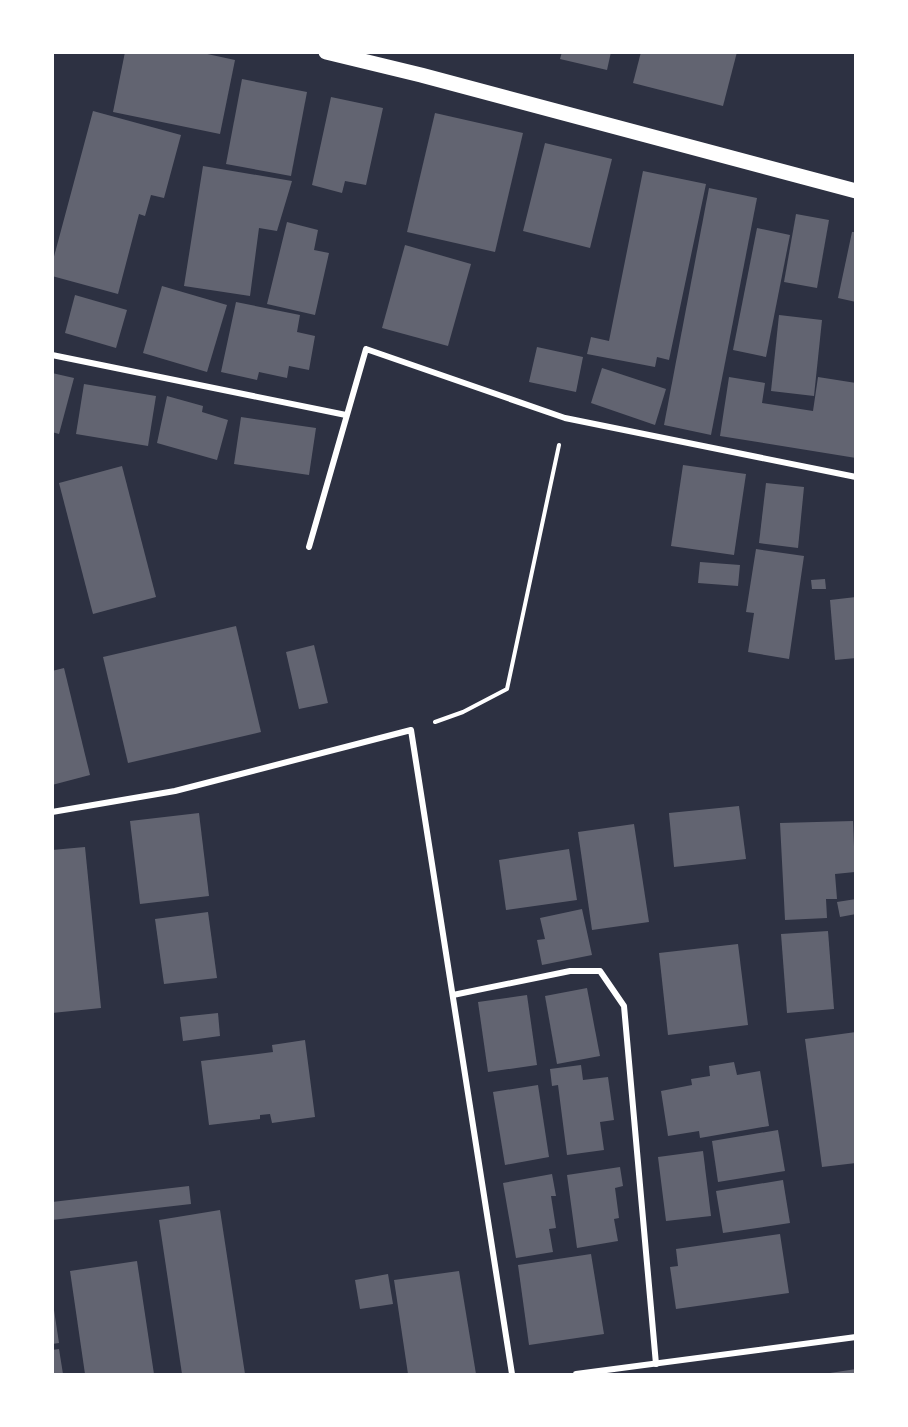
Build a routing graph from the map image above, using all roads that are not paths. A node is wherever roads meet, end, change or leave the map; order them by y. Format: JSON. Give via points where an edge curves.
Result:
{"nodes":[{"id":1,"x":326,"y":52,"type":"edge"},
{"id":2,"x":855,"y":190,"type":"edge"},
{"id":3,"x":52,"y":355,"type":"edge"},
{"id":4,"x":346,"y":415,"type":"junction"},
{"id":5,"x":855,"y":477,"type":"edge"},
{"id":6,"x":309,"y":547,"type":"dead end"},
{"id":7,"x":52,"y":812,"type":"edge"},
{"id":8,"x":453,"y":995,"type":"junction"},
{"id":9,"x":855,"y":1337,"type":"edge"},
{"id":10,"x":656,"y":1364,"type":"junction"},
{"id":11,"x":513,"y":1374,"type":"edge"},
{"id":12,"x":576,"y":1374,"type":"edge"}],
"edges":[{"from":1,"to":2,"type":"main road"},
{"from":3,"to":4,"type":"street"},
{"from":4,"to":5,"type":"street","via":[[366,348],[565,418]]},
{"from":4,"to":6,"type":"street"},
{"from":7,"to":8,"type":"street","via":[[175,791],[411,730]]},
{"from":8,"to":10,"type":"street","via":[[570,971],[600,971],[624,1006]]},
{"from":8,"to":11,"type":"street"},
{"from":9,"to":10,"type":"street"},
{"from":10,"to":12,"type":"street"}]}
